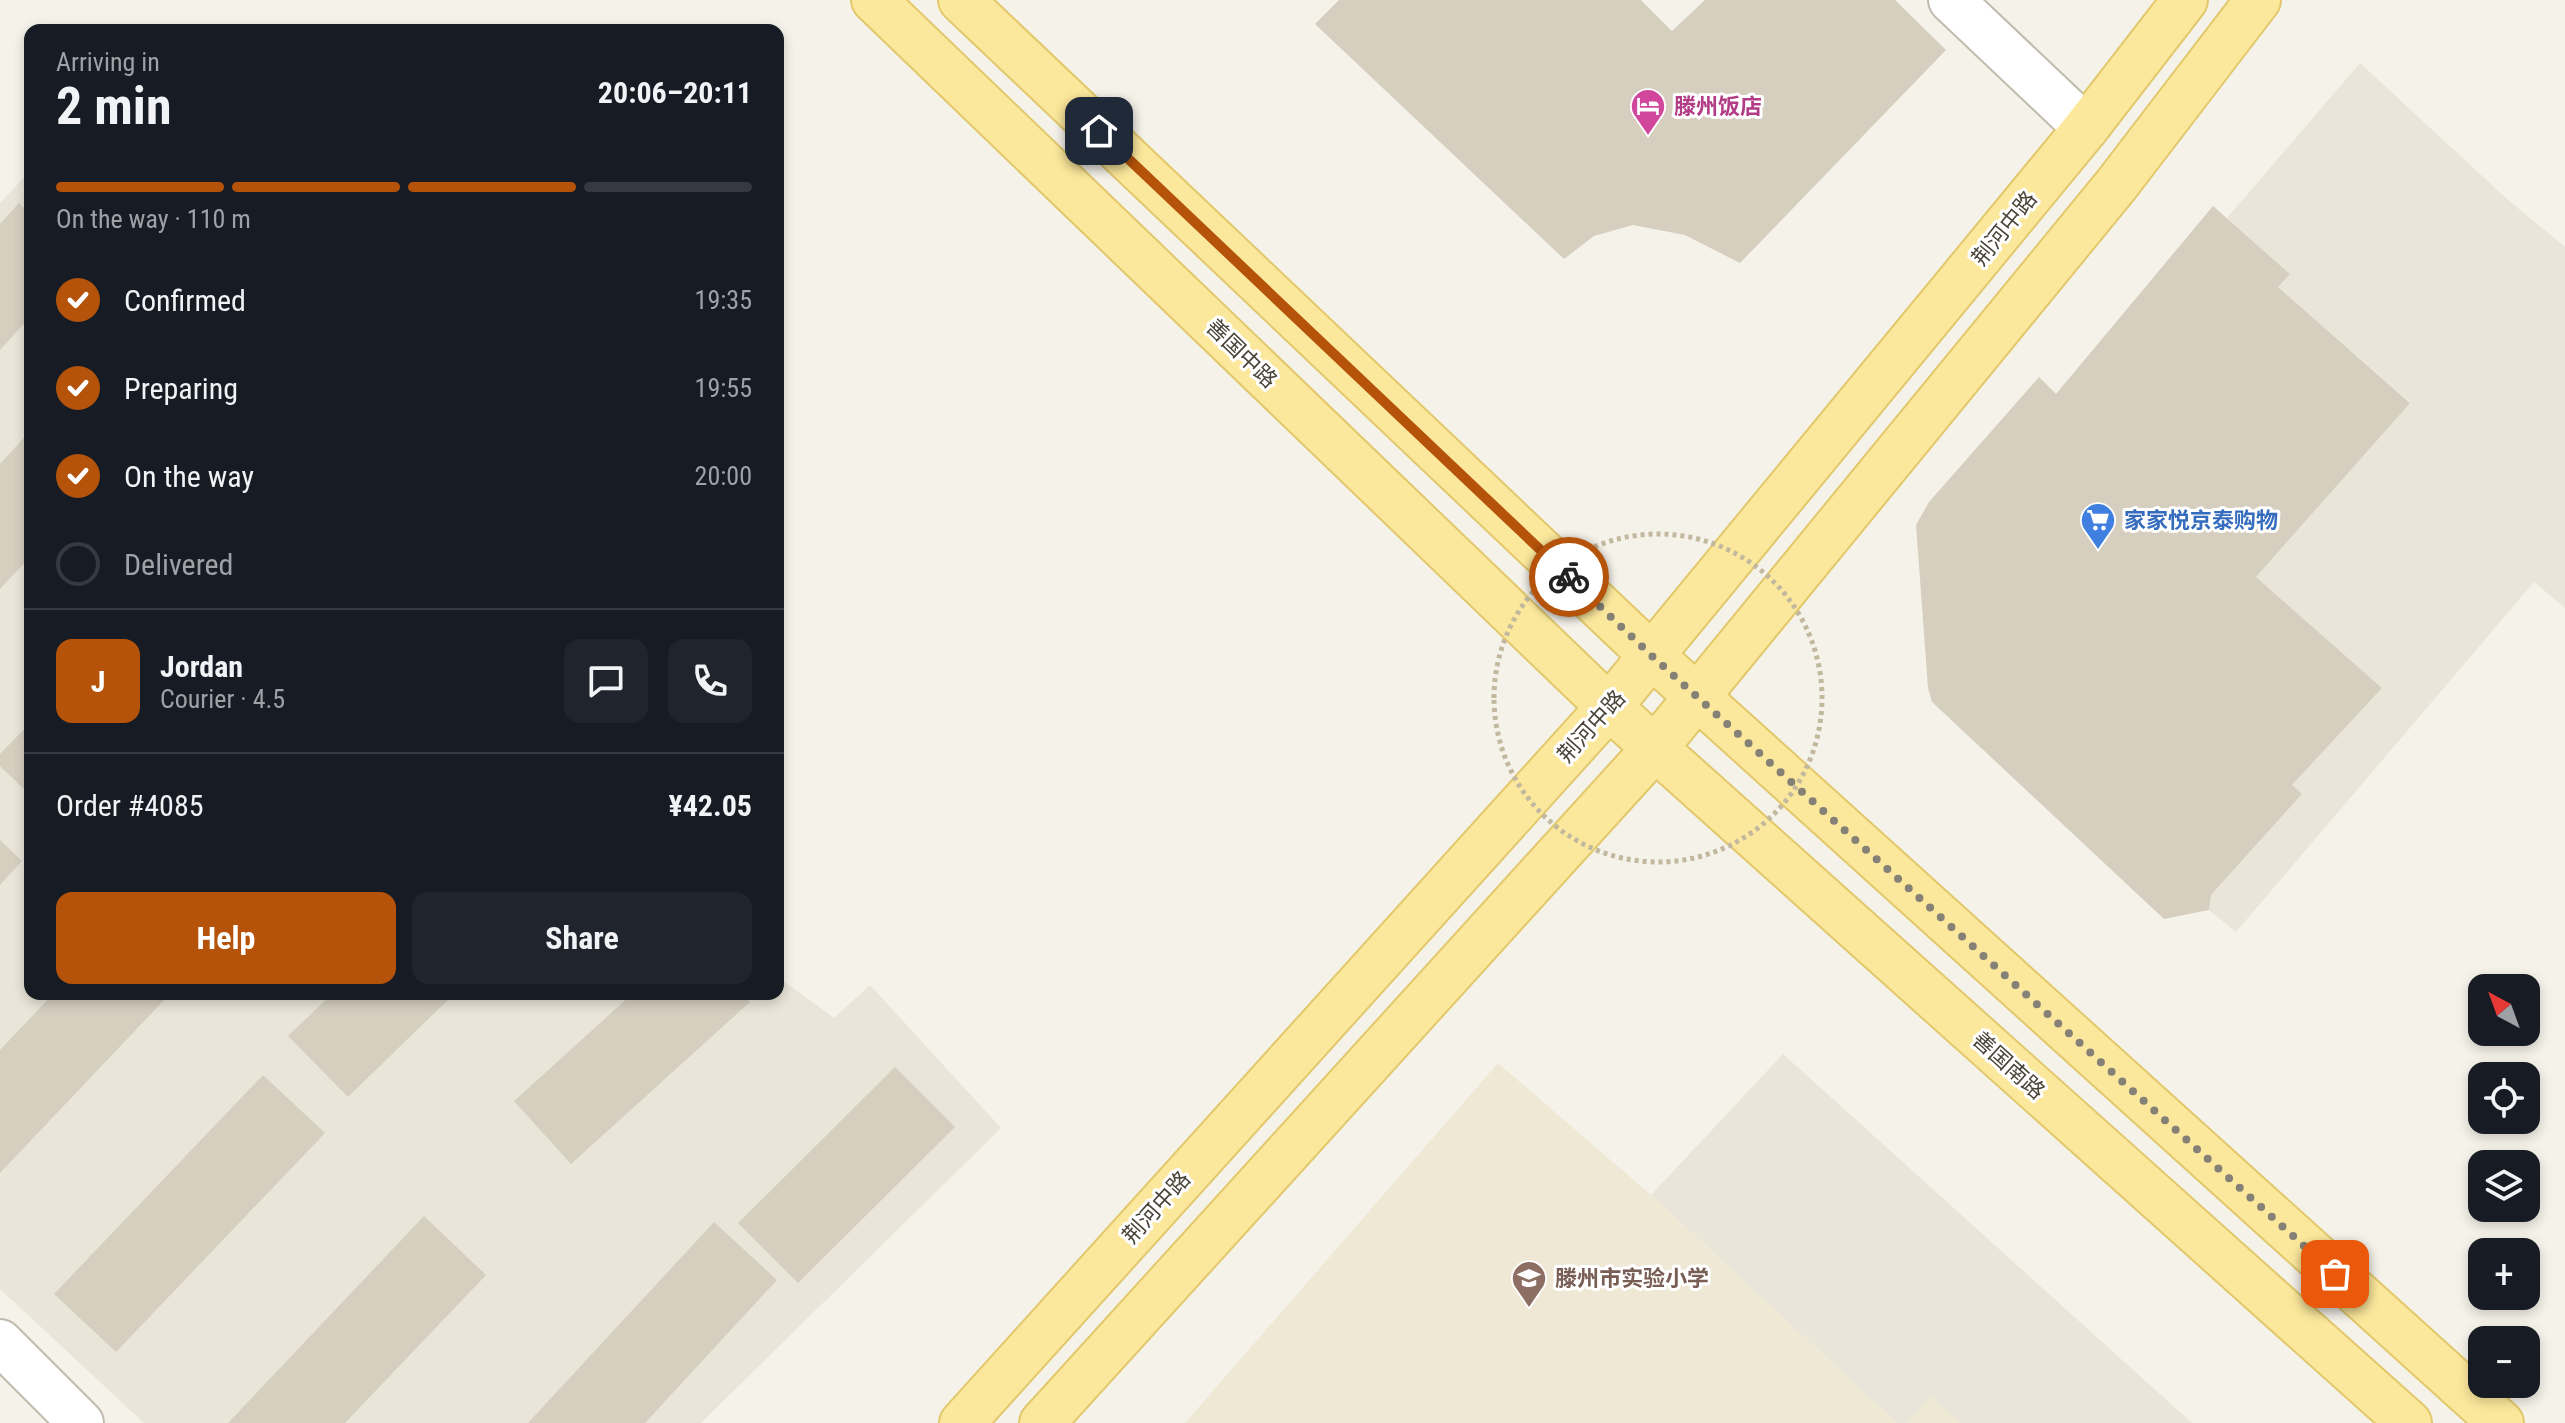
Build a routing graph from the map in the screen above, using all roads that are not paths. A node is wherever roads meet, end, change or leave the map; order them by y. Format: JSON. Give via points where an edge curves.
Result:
{"nodes":[{"id":1,"x":874,"y":0,"type":"edge"},
{"id":2,"x":961,"y":0,"type":"edge"},
{"id":3,"x":1951,"y":0,"type":"edge"},
{"id":4,"x":2185,"y":0,"type":"edge"},
{"id":5,"x":2258,"y":0,"type":"edge"},
{"id":6,"x":2086,"y":128,"type":"junction"},
{"id":7,"x":1652,"y":656,"type":"junction"},
{"id":8,"x":1698,"y":697,"type":"junction"},
{"id":9,"x":1609,"y":707,"type":"junction"},
{"id":10,"x":1655,"y":748,"type":"junction"},
{"id":11,"x":0,"y":1342,"type":"edge"},
{"id":12,"x":81,"y":1423,"type":"edge"},
{"id":13,"x":962,"y":1423,"type":"edge"},
{"id":14,"x":1042,"y":1423,"type":"edge"},
{"id":15,"x":2409,"y":1423,"type":"edge"},
{"id":16,"x":2501,"y":1423,"type":"edge"}],
"edges":[{"from":1,"to":9,"type":"main road","name":"善国中路"},
{"from":2,"to":7,"type":"main road"},
{"from":3,"to":6,"type":"street"},
{"from":4,"to":6,"type":"main road","name":"荆河中路"},
{"from":5,"to":8,"type":"main road","via":[[2117,184]]},
{"from":6,"to":7,"type":"main road","name":"荆河中路"},
{"from":7,"to":8,"type":"main road"},
{"from":7,"to":9,"type":"main road","name":"荆河中路"},
{"from":8,"to":10,"type":"main road"},
{"from":8,"to":16,"type":"main road"},
{"from":9,"to":10,"type":"main road","name":"善国南路"},
{"from":9,"to":13,"type":"main road","name":"荆河中路"},
{"from":10,"to":14,"type":"main road"},
{"from":10,"to":15,"type":"main road","name":"善国南路"},
{"from":11,"to":12,"type":"street"}]}
